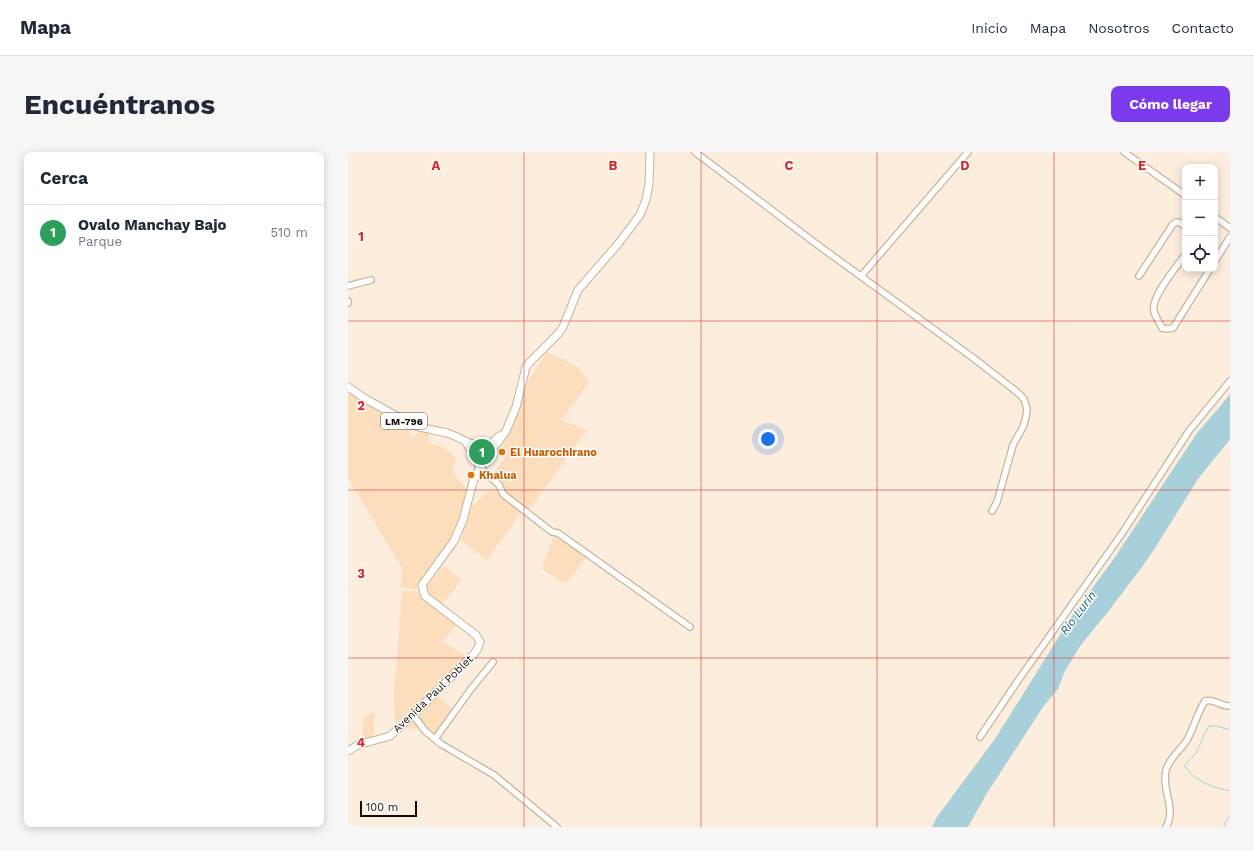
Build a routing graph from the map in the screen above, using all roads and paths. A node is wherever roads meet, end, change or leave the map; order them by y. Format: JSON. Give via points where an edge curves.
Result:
{"nodes":[{"id":1,"x":650,"y":152,"type":"edge"},
{"id":2,"x":695,"y":152,"type":"edge"},
{"id":3,"x":968,"y":152,"type":"edge"},
{"id":4,"x":1124,"y":152,"type":"edge"},
{"id":5,"x":1182,"y":193,"type":"edge"},
{"id":6,"x":1218,"y":219,"type":"edge"},
{"id":7,"x":1182,"y":224,"type":"edge"},
{"id":8,"x":1230,"y":228,"type":"edge"},
{"id":9,"x":1230,"y":237,"type":"edge"},
{"id":10,"x":1218,"y":256,"type":"edge"},
{"id":11,"x":1182,"y":259,"type":"edge"},
{"id":12,"x":1208,"y":272,"type":"edge"},
{"id":13,"x":861,"y":276,"type":"junction"},
{"id":14,"x":1139,"y":276,"type":"dead end"},
{"id":15,"x":371,"y":280,"type":"dead end"},
{"id":16,"x":348,"y":286,"type":"edge"},
{"id":17,"x":1230,"y":381,"type":"edge"},
{"id":18,"x":348,"y":387,"type":"edge"},
{"id":19,"x":512,"y":418,"type":"junction"},
{"id":20,"x":466,"y":442,"type":"junction"},
{"id":21,"x":480,"y":467,"type":"junction"},
{"id":22,"x":992,"y":511,"type":"dead end"},
{"id":23,"x":690,"y":627,"type":"dead end"},
{"id":24,"x":493,"y":662,"type":"dead end"},
{"id":25,"x":1230,"y":706,"type":"edge"},
{"id":26,"x":413,"y":715,"type":"junction"},
{"id":27,"x":980,"y":737,"type":"dead end"},
{"id":28,"x":435,"y":739,"type":"junction"},
{"id":29,"x":348,"y":751,"type":"edge"},
{"id":30,"x":557,"y":827,"type":"edge"},
{"id":31,"x":1166,"y":827,"type":"edge"}],
"edges":[{"from":1,"to":19,"type":"main road","name":"Avenida Paul Poblet","via":[[649,184],[640,215],[578,290],[558,334],[526,367]]},
{"from":2,"to":13,"type":"street"},
{"from":3,"to":13,"type":"street"},
{"from":4,"to":5,"type":"street"},
{"from":6,"to":8,"type":"street"},
{"from":7,"to":14,"type":"street","via":[[1179,222],[1173,224]]},
{"from":9,"to":10,"type":"street"},
{"from":11,"to":12,"type":"street","via":[[1154,304],[1154,311],[1162,328],[1173,328]]},
{"from":13,"to":22,"type":"street","via":[[972,357],[1024,399],[1026,417],[1013,445]]},
{"from":15,"to":16,"type":"street"},
{"from":17,"to":27,"type":"street","via":[[1189,431],[1100,567]]},
{"from":18,"to":20,"type":"main road","number":"LM-796","via":[[411,424],[447,433]]},
{"from":19,"to":20,"type":"main road","number":"LM-796","via":[[489,445],[479,446]]},
{"from":19,"to":21,"type":"main road","name":"Avenida Paul Poblet","via":[[500,441]]},
{"from":20,"to":21,"type":"main road"},
{"from":21,"to":23,"type":"street","via":[[499,485],[503,494],[552,532],[558,533]]},
{"from":21,"to":26,"type":"main road","name":"Avenida Paul Poblet","via":[[454,541],[422,585],[425,596],[476,635],[480,642],[474,654]]},
{"from":24,"to":28,"type":"street"},
{"from":25,"to":31,"type":"street","via":[[1211,700],[1205,701],[1186,741],[1170,760],[1165,779],[1170,813]]},
{"from":26,"to":28,"type":"street"},
{"from":26,"to":29,"type":"main road","name":"Avenida Paul Poblet","via":[[390,736],[358,745]]},
{"from":28,"to":30,"type":"street","via":[[494,775]]}]}
